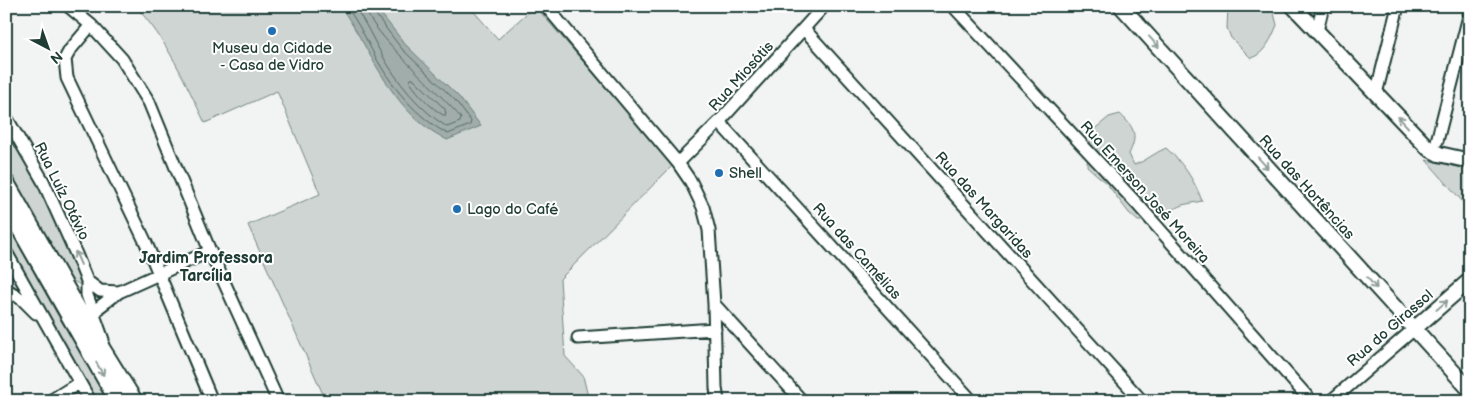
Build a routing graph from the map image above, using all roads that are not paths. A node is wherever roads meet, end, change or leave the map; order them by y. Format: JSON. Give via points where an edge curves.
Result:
{"nodes":[{"id":1,"x":68,"y":6,"type":"edge"},
{"id":2,"x":546,"y":6,"type":"edge"},
{"id":3,"x":824,"y":6,"type":"edge"},
{"id":4,"x":953,"y":6,"type":"edge"},
{"id":5,"x":1121,"y":6,"type":"edge"},
{"id":6,"x":1293,"y":6,"type":"edge"},
{"id":7,"x":1323,"y":6,"type":"edge"},
{"id":8,"x":1398,"y":6,"type":"edge"},
{"id":9,"x":1470,"y":12,"type":"edge"},
{"id":10,"x":91,"y":25,"type":"junction"},
{"id":11,"x":804,"y":29,"type":"junction"},
{"id":12,"x":1317,"y":31,"type":"junction"},
{"id":13,"x":1376,"y":94,"type":"junction"},
{"id":14,"x":6,"y":117,"type":"edge"},
{"id":15,"x":719,"y":122,"type":"junction"},
{"id":16,"x":1438,"y":148,"type":"junction"},
{"id":17,"x":1470,"y":161,"type":"edge"},
{"id":18,"x":678,"y":163,"type":"junction"},
{"id":19,"x":6,"y":183,"type":"edge"},
{"id":20,"x":6,"y":205,"type":"edge"},
{"id":21,"x":210,"y":251,"type":"junction"},
{"id":22,"x":6,"y":252,"type":"edge"},
{"id":23,"x":158,"y":274,"type":"junction"},
{"id":24,"x":1470,"y":280,"type":"edge"},
{"id":25,"x":87,"y":281,"type":"junction"},
{"id":26,"x":6,"y":289,"type":"edge"},
{"id":27,"x":118,"y":292,"type":"junction"},
{"id":28,"x":714,"y":304,"type":"junction"},
{"id":29,"x":94,"y":317,"type":"junction"},
{"id":30,"x":44,"y":320,"type":"junction"},
{"id":31,"x":715,"y":329,"type":"junction"},
{"id":32,"x":1414,"y":329,"type":"junction"},
{"id":33,"x":578,"y":338,"type":"dead end"},
{"id":34,"x":79,"y":383,"type":"junction"},
{"id":35,"x":124,"y":385,"type":"junction"},
{"id":36,"x":1470,"y":390,"type":"edge"},
{"id":37,"x":50,"y":401,"type":"edge"},
{"id":38,"x":90,"y":401,"type":"edge"},
{"id":39,"x":118,"y":401,"type":"edge"},
{"id":40,"x":134,"y":401,"type":"edge"},
{"id":41,"x":212,"y":401,"type":"edge"},
{"id":42,"x":278,"y":401,"type":"edge"},
{"id":43,"x":718,"y":401,"type":"edge"},
{"id":44,"x":802,"y":401,"type":"edge"},
{"id":45,"x":972,"y":401,"type":"edge"},
{"id":46,"x":1142,"y":401,"type":"edge"},
{"id":47,"x":1311,"y":401,"type":"edge"},
{"id":48,"x":1331,"y":401,"type":"edge"}],
"edges":[{"from":1,"to":10,"type":"street"},
{"from":2,"to":18,"type":"street"},
{"from":3,"to":11,"type":"street","name":"Rua Miosótis"},
{"from":4,"to":47,"type":"street","name":"Rua Emerson José Moreira","via":[[1139,206]]},
{"from":5,"to":32,"type":"main road","name":"Rua das Hortências","one_way":true},
{"from":6,"to":12,"type":"main road"},
{"from":7,"to":12,"type":"street"},
{"from":8,"to":13,"type":"street"},
{"from":9,"to":16,"type":"street"},
{"from":10,"to":21,"type":"street","via":[[122,59],[148,102]]},
{"from":10,"to":23,"type":"street","via":[[65,59],[68,78]]},
{"from":11,"to":15,"type":"street","name":"Rua Miosótis"},
{"from":11,"to":46,"type":"street","name":"Rua das Margaridas"},
{"from":12,"to":13,"type":"main road"},
{"from":16,"to":13,"type":"main road","one_way":true,"via":[[1428,148]]},
{"from":25,"to":14,"type":"street","name":"Rua Luíz Otávio","one_way":true,"via":[[43,181]]},
{"from":15,"to":18,"type":"street","name":"Rua Miosótis"},
{"from":15,"to":45,"type":"street","name":"Rua das Camélias"},
{"from":16,"to":17,"type":"main road"},
{"from":18,"to":28,"type":"street","via":[[695,191],[709,230]]},
{"from":19,"to":35,"type":"highway"},
{"from":20,"to":39,"type":"highway","one_way":true},
{"from":21,"to":23,"type":"street"},
{"from":21,"to":42,"type":"street"},
{"from":22,"to":30,"type":"street"},
{"from":23,"to":27,"type":"street"},
{"from":23,"to":41,"type":"street"},
{"from":32,"to":24,"type":"main road","name":"Rua do Girassol","one_way":true},
{"from":25,"to":27,"type":"street","via":[[100,291]]},
{"from":25,"to":29,"type":"street","name":"Rua Luíz Otávio"},
{"from":26,"to":30,"type":"street","via":[[24,300]]},
{"from":27,"to":29,"type":"street","via":[[98,308]]},
{"from":28,"to":31,"type":"street"},
{"from":28,"to":44,"type":"street"},
{"from":29,"to":35,"type":"street","name":"Rua Luíz Otávio"},
{"from":30,"to":34,"type":"street"},
{"from":31,"to":33,"type":"street"},
{"from":31,"to":43,"type":"street"},
{"from":32,"to":36,"type":"main road","name":"Rua das Hortências"},
{"from":32,"to":48,"type":"street","name":"Rua do Girassol"},
{"from":34,"to":37,"type":"street"},
{"from":34,"to":38,"type":"street"},
{"from":35,"to":40,"type":"highway"}]}
